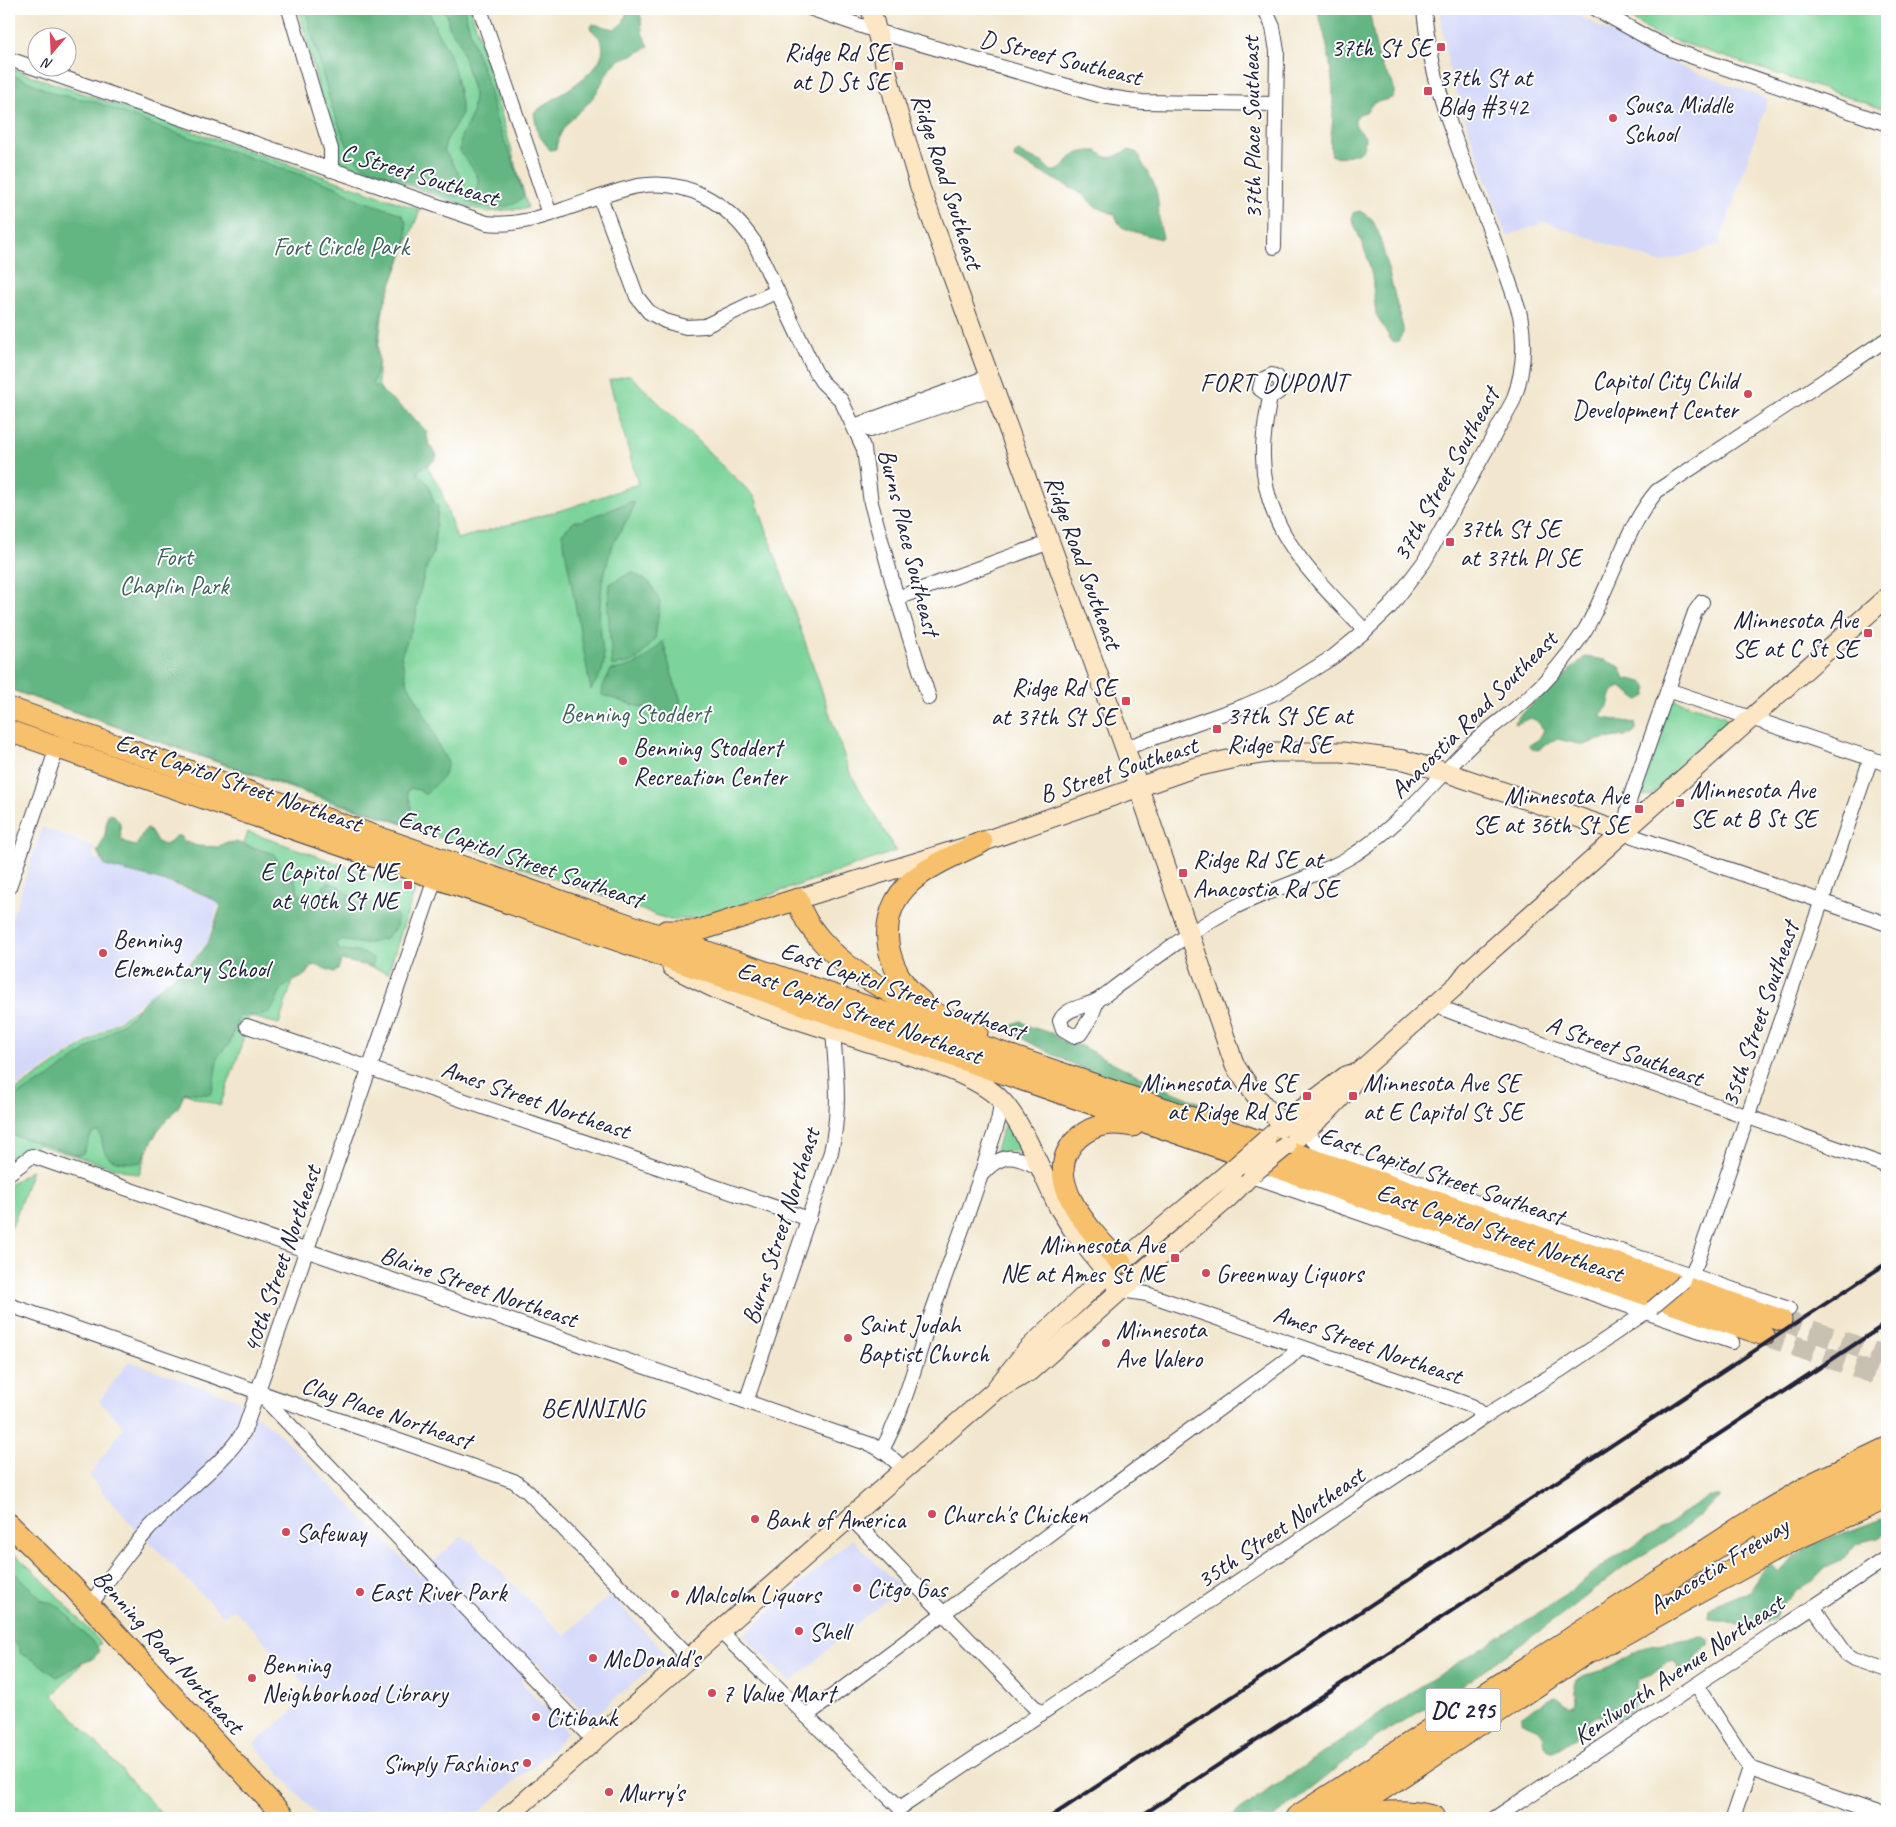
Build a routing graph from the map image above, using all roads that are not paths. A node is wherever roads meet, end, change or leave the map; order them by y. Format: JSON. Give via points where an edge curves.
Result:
{"nodes":[{"id":1,"x":289,"y":9,"type":"edge"},
{"id":2,"x":480,"y":9,"type":"edge"},
{"id":3,"x":812,"y":9,"type":"edge"},
{"id":4,"x":871,"y":9,"type":"edge"},
{"id":5,"x":1265,"y":9,"type":"edge"},
{"id":6,"x":1424,"y":9,"type":"edge"},
{"id":7,"x":1596,"y":9,"type":"edge"},
{"id":8,"x":876,"y":30,"type":"junction"},
{"id":9,"x":9,"y":59,"type":"edge"},
{"id":10,"x":1276,"y":104,"type":"junction"},
{"id":11,"x":1887,"y":124,"type":"edge"},
{"id":12,"x":331,"y":170,"type":"junction"},
{"id":13,"x":600,"y":197,"type":"junction"},
{"id":14,"x":550,"y":214,"type":"junction"},
{"id":15,"x":1274,"y":248,"type":"dead end"},
{"id":16,"x":777,"y":291,"type":"junction"},
{"id":17,"x":1887,"y":339,"type":"edge"},
{"id":18,"x":992,"y":382,"type":"junction"},
{"id":19,"x":1270,"y":396,"type":"dead end"},
{"id":20,"x":856,"y":430,"type":"junction"},
{"id":21,"x":1050,"y":542,"type":"junction"},
{"id":22,"x":897,"y":598,"type":"junction"},
{"id":23,"x":1702,"y":602,"type":"dead end"},
{"id":24,"x":1886,"y":602,"type":"edge"},
{"id":25,"x":1365,"y":631,"type":"junction"},
{"id":26,"x":1668,"y":690,"type":"junction"},
{"id":27,"x":929,"y":698,"type":"dead end"},
{"id":28,"x":9,"y":708,"type":"edge"},
{"id":29,"x":1755,"y":719,"type":"junction"},
{"id":30,"x":9,"y":731,"type":"edge"},
{"id":31,"x":57,"y":748,"type":"junction"},
{"id":32,"x":1126,"y":748,"type":"junction"},
{"id":33,"x":1871,"y":758,"type":"junction"},
{"id":34,"x":1887,"y":764,"type":"edge"},
{"id":35,"x":1445,"y":772,"type":"junction"},
{"id":36,"x":1138,"y":786,"type":"junction"},
{"id":37,"x":1627,"y":834,"type":"junction"},
{"id":38,"x":982,"y":842,"type":"junction"},
{"id":39,"x":435,"y":879,"type":"junction"},
{"id":40,"x":9,"y":887,"type":"edge"},
{"id":41,"x":798,"y":899,"type":"junction"},
{"id":42,"x":1822,"y":901,"type":"junction"},
{"id":43,"x":1887,"y":924,"type":"edge"},
{"id":44,"x":625,"y":933,"type":"junction"},
{"id":45,"x":1190,"y":934,"type":"junction"},
{"id":46,"x":1097,"y":1001,"type":"dead end"},
{"id":47,"x":1434,"y":1005,"type":"junction"},
{"id":48,"x":946,"y":1017,"type":"junction"},
{"id":49,"x":247,"y":1026,"type":"dead end"},
{"id":50,"x":833,"y":1030,"type":"junction"},
{"id":51,"x":371,"y":1068,"type":"junction"},
{"id":52,"x":1360,"y":1071,"type":"junction"},
{"id":53,"x":1088,"y":1082,"type":"junction"},
{"id":54,"x":1000,"y":1098,"type":"junction"},
{"id":55,"x":1748,"y":1118,"type":"junction"},
{"id":56,"x":1285,"y":1124,"type":"junction"},
{"id":57,"x":1304,"y":1132,"type":"junction"},
{"id":58,"x":1222,"y":1148,"type":"junction"},
{"id":59,"x":1887,"y":1166,"type":"edge"},
{"id":60,"x":1040,"y":1168,"type":"junction"},
{"id":61,"x":1245,"y":1172,"type":"junction"},
{"id":62,"x":9,"y":1173,"type":"edge"},
{"id":63,"x":981,"y":1175,"type":"junction"},
{"id":64,"x":809,"y":1219,"type":"junction"},
{"id":65,"x":308,"y":1250,"type":"junction"},
{"id":66,"x":1114,"y":1268,"type":"junction"},
{"id":67,"x":1687,"y":1278,"type":"junction"},
{"id":68,"x":1128,"y":1285,"type":"junction"},
{"id":69,"x":9,"y":1306,"type":"edge"},
{"id":70,"x":1650,"y":1310,"type":"junction"},
{"id":71,"x":1785,"y":1315,"type":"joint"},
{"id":72,"x":1764,"y":1335,"type":"tunnel mouth"},
{"id":73,"x":1732,"y":1342,"type":"dead end"},
{"id":74,"x":1300,"y":1347,"type":"junction"},
{"id":75,"x":259,"y":1392,"type":"junction"},
{"id":76,"x":993,"y":1392,"type":"junction"},
{"id":77,"x":746,"y":1402,"type":"junction"},
{"id":78,"x":1485,"y":1416,"type":"junction"},
{"id":79,"x":1887,"y":1433,"type":"edge"},
{"id":80,"x":882,"y":1450,"type":"junction"},
{"id":81,"x":1887,"y":1450,"type":"edge"},
{"id":82,"x":904,"y":1470,"type":"junction"},
{"id":83,"x":1887,"y":1472,"type":"edge"},
{"id":84,"x":1887,"y":1496,"type":"edge"},
{"id":85,"x":850,"y":1517,"type":"junction"},
{"id":86,"x":9,"y":1524,"type":"edge"},
{"id":87,"x":1887,"y":1558,"type":"edge"},
{"id":88,"x":1629,"y":1602,"type":"junction"},
{"id":89,"x":90,"y":1606,"type":"junction"},
{"id":90,"x":1813,"y":1607,"type":"junction"},
{"id":91,"x":944,"y":1613,"type":"junction"},
{"id":92,"x":720,"y":1631,"type":"junction"},
{"id":93,"x":689,"y":1658,"type":"junction"},
{"id":94,"x":1556,"y":1670,"type":"junction"},
{"id":95,"x":1887,"y":1670,"type":"edge"},
{"id":96,"x":1696,"y":1685,"type":"junction"},
{"id":97,"x":1041,"y":1714,"type":"junction"},
{"id":98,"x":806,"y":1716,"type":"junction"},
{"id":99,"x":594,"y":1741,"type":"junction"},
{"id":100,"x":1750,"y":1768,"type":"junction"},
{"id":101,"x":1887,"y":1816,"type":"edge"},
{"id":102,"x":285,"y":1818,"type":"edge"},
{"id":103,"x":506,"y":1818,"type":"edge"},
{"id":104,"x":1298,"y":1818,"type":"edge"},
{"id":105,"x":1336,"y":1818,"type":"edge"},
{"id":106,"x":1357,"y":1818,"type":"edge"},
{"id":107,"x":1432,"y":1818,"type":"edge"},
{"id":108,"x":1495,"y":1818,"type":"edge"},
{"id":109,"x":1733,"y":1818,"type":"edge"}],
"edges":[{"from":1,"to":12,"type":"street","via":[[331,148]]},
{"from":2,"to":14,"type":"street"},
{"from":3,"to":8,"type":"street","name":"D Street Southeast"},
{"from":4,"to":8,"type":"main road","name":"Ridge Road Southeast"},
{"from":5,"to":10,"type":"street","name":"37th Place Southeast","via":[[1276,43]]},
{"from":6,"to":25,"type":"street","name":"37th Street Southeast","via":[[1440,91],[1520,315],[1524,361],[1520,383],[1508,414],[1432,551],[1401,594]]},
{"from":7,"to":11,"type":"street","via":[[1673,50]]},
{"from":8,"to":10,"type":"street","name":"D Street Southeast","via":[[1118,99]]},
{"from":8,"to":18,"type":"main road","name":"Ridge Road Southeast","via":[[920,187]]},
{"from":9,"to":12,"type":"street","name":"C Street Southeast"},
{"from":10,"to":15,"type":"street","name":"37th Place Southeast"},
{"from":12,"to":14,"type":"street","name":"C Street Southeast","via":[[487,222],[506,224]]},
{"from":13,"to":14,"type":"street","name":"C Street Southeast"},
{"from":13,"to":16,"type":"street","name":"C Street Southeast","via":[[652,185],[688,189],[713,200],[745,228]]},
{"from":13,"to":16,"type":"street","via":[[637,297],[649,312],[666,322],[686,327],[704,326]]},
{"from":16,"to":20,"type":"street","name":"C Street Southeast","via":[[818,376],[841,400]]},
{"from":17,"to":35,"type":"street","name":"Anacostia Road Southeast","via":[[1657,492],[1649,500],[1627,541],[1591,619],[1567,656],[1526,700],[1486,731]]},
{"from":18,"to":20,"type":"street"},
{"from":18,"to":21,"type":"main road","name":"Ridge Road Southeast"},
{"from":19,"to":25,"type":"street","via":[[1263,456],[1267,493],[1275,516],[1293,551]]},
{"from":20,"to":22,"type":"street","name":"Burns Place Southeast","via":[[864,449],[871,503]]},
{"from":21,"to":22,"type":"street"},
{"from":21,"to":32,"type":"main road","name":"Ridge Road Southeast"},
{"from":22,"to":27,"type":"street","name":"Burns Place Southeast"},
{"from":23,"to":26,"type":"street","via":[[1695,612]]},
{"from":24,"to":29,"type":"main road"},
{"from":25,"to":32,"type":"street","name":"37th Street Southeast","via":[[1333,657],[1277,692]]},
{"from":26,"to":29,"type":"street"},
{"from":26,"to":37,"type":"street","via":[[1630,798]]},
{"from":28,"to":44,"type":"main road","name":"East Capitol Street Southeast"},
{"from":29,"to":33,"type":"street"},
{"from":29,"to":37,"type":"main road"},
{"from":30,"to":31,"type":"main road","name":"East Capitol Street Northeast"},
{"from":31,"to":39,"type":"main road","name":"East Capitol Street Northeast"},
{"from":31,"to":40,"type":"street"},
{"from":32,"to":36,"type":"main road","name":"Ridge Road Southeast"},
{"from":33,"to":34,"type":"street"},
{"from":33,"to":42,"type":"street","name":"35th Street Southeast"},
{"from":35,"to":36,"type":"main road","name":"B Street Southeast","via":[[1374,755],[1281,752],[1196,767]]},
{"from":35,"to":37,"type":"main road","name":"B Street Southeast"},
{"from":35,"to":45,"type":"street","name":"Anacostia Road Southeast","via":[[1406,814],[1376,840],[1317,873],[1251,899]]},
{"from":36,"to":38,"type":"main road","name":"B Street Southeast"},
{"from":36,"to":45,"type":"main road","name":"Ridge Road Southeast"},
{"from":37,"to":42,"type":"street","name":"B Street Southeast"},
{"from":37,"to":47,"type":"main road","via":[[1468,971]]},
{"from":38,"to":41,"type":"main road","name":"B Street Southeast"},
{"from":38,"to":48,"type":"main road","via":[[913,880],[898,899],[889,922],[888,949],[899,976],[918,998]]},
{"from":39,"to":44,"type":"main road","name":"East Capitol Street Northeast"},
{"from":39,"to":51,"type":"street","name":"40th Street Northeast"},
{"from":41,"to":44,"type":"main road","via":[[697,931]]},
{"from":41,"to":48,"type":"main road","via":[[803,915],[816,934],[852,969],[875,984]]},
{"from":42,"to":43,"type":"street","name":"B Street Southeast"},
{"from":42,"to":55,"type":"street","name":"35th Street Southeast"},
{"from":44,"to":50,"type":"main road","name":"East Capitol Street Northeast","via":[[716,989]]},
{"from":44,"to":53,"type":"main road","name":"East Capitol Street Southeast"},
{"from":44,"to":58,"type":"main road","name":"East Capitol Street Northeast"},
{"from":45,"to":46,"type":"street","name":"Anacostia Road Southeast"},
{"from":45,"to":56,"type":"main road","name":"Ridge Road Southeast","via":[[1235,1066],[1250,1090]]},
{"from":47,"to":52,"type":"main road"},
{"from":47,"to":55,"type":"street","name":"A Street Southeast"},
{"from":48,"to":53,"type":"main road"},
{"from":49,"to":51,"type":"street","name":"Ames Street Northeast"},
{"from":50,"to":54,"type":"main road","name":"East Capitol Street Northeast","via":[[970,1078]]},
{"from":50,"to":64,"type":"street","name":"Burns Street Northeast","via":[[838,1100],[836,1132]]},
{"from":51,"to":64,"type":"street","name":"Ames Street Northeast"},
{"from":51,"to":65,"type":"street","name":"40th Street Northeast"},
{"from":52,"to":56,"type":"main road","via":[[1346,1076]]},
{"from":52,"to":57,"type":"main road","via":[[1354,1083]]},
{"from":53,"to":71,"type":"main road","name":"East Capitol Street Southeast"},
{"from":54,"to":60,"type":"main road","name":"East Capitol Street Northeast","via":[[1012,1113]]},
{"from":54,"to":63,"type":"street","via":[[998,1119]]},
{"from":55,"to":59,"type":"street","name":"A Street Southeast"},
{"from":55,"to":67,"type":"street","name":"35th Street Southeast","via":[[1698,1260]]},
{"from":56,"to":57,"type":"main road","name":"Ridge Road Southeast"},
{"from":56,"to":61,"type":"main road","bridge":true,"via":[[1266,1140]]},
{"from":57,"to":61,"type":"main road","bridge":true},
{"from":57,"to":67,"type":"street","name":"East Capitol Street Southeast","via":[[1339,1156]]},
{"from":58,"to":66,"type":"main road","via":[[1172,1134],[1108,1123],[1088,1131],[1074,1143],[1064,1163],[1066,1187],[1084,1223]]},
{"from":58,"to":72,"type":"main road","name":"East Capitol Street Northeast"},
{"from":60,"to":63,"type":"street","via":[[1023,1159],[1000,1158]]},
{"from":60,"to":66,"type":"main road","name":"East Capitol Street Northeast","via":[[1067,1223]]},
{"from":61,"to":66,"type":"main road"},
{"from":61,"to":68,"type":"main road","via":[[1227,1199]]},
{"from":61,"to":70,"type":"street","name":"East Capitol Street Northeast"},
{"from":62,"to":65,"type":"street","name":"Blaine Street Northeast","via":[[32,1156]]},
{"from":63,"to":80,"type":"street","via":[[895,1424]]},
{"from":64,"to":77,"type":"street","name":"Burns Street Northeast"},
{"from":65,"to":75,"type":"street","name":"40th Street Northeast"},
{"from":65,"to":77,"type":"street","name":"Blaine Street Northeast"},
{"from":66,"to":68,"type":"main road"},
{"from":66,"to":76,"type":"main road","via":[[1027,1350]]},
{"from":67,"to":70,"type":"street","name":"35th Street Northeast","bridge":true},
{"from":67,"to":71,"type":"street","name":"East Capitol Street Southeast"},
{"from":68,"to":74,"type":"street","name":"Ames Street Northeast"},
{"from":68,"to":76,"type":"main road","via":[[1030,1371]]},
{"from":69,"to":75,"type":"street","name":"Clay Place Northeast"},
{"from":70,"to":73,"type":"street","name":"East Capitol Street Northeast"},
{"from":70,"to":78,"type":"street","name":"35th Street Northeast"},
{"from":74,"to":78,"type":"street","name":"Ames Street Northeast","via":[[1472,1406]]},
{"from":74,"to":91,"type":"street","via":[[1290,1358]]},
{"from":75,"to":89,"type":"street","name":"40th Street Northeast","via":[[244,1431],[235,1444],[160,1516]]},
{"from":75,"to":93,"type":"street","name":"Clay Place Northeast","via":[[514,1481]]},
{"from":75,"to":99,"type":"street"},
{"from":76,"to":82,"type":"main road"},
{"from":77,"to":80,"type":"street","name":"Blaine Street Northeast"},
{"from":78,"to":97,"type":"street","name":"35th Street Northeast"},
{"from":79,"to":88,"type":"highway","name":"Anacostia Freeway","number":"DC 295","via":[[1798,1475],[1698,1546]]},
{"from":80,"to":82,"type":"street","name":"Blaine Street Northeast"},
{"from":81,"to":88,"type":"highway","via":[[1816,1484]]},
{"from":82,"to":85,"type":"main road"},
{"from":83,"to":94,"type":"highway","name":"Anacostia Freeway","number":"DC 295","via":[[1831,1498],[1720,1559]]},
{"from":84,"to":94,"type":"highway","via":[[1789,1540]]},
{"from":85,"to":91,"type":"street"},
{"from":85,"to":92,"type":"main road"},
{"from":86,"to":89,"type":"main road","name":"Benning Road Northeast","via":[[56,1568]]},
{"from":87,"to":90,"type":"street","name":"Kenilworth Avenue Northeast"},
{"from":88,"to":104,"type":"highway","number":"DC 295"},
{"from":89,"to":102,"type":"main road","name":"Benning Road Northeast"},
{"from":90,"to":95,"type":"street","via":[[1846,1654]]},
{"from":90,"to":96,"type":"street","name":"Kenilworth Avenue Northeast"},
{"from":91,"to":97,"type":"street"},
{"from":91,"to":98,"type":"street"},
{"from":92,"to":93,"type":"main road"},
{"from":92,"to":98,"type":"street"},
{"from":93,"to":99,"type":"main road"},
{"from":94,"to":105,"type":"highway","number":"DC 295"},
{"from":96,"to":100,"type":"street"},
{"from":96,"to":108,"type":"street","name":"Kenilworth Avenue Northeast"},
{"from":97,"to":98,"type":"street","name":"35th Street Northeast","via":[[900,1808]]},
{"from":99,"to":103,"type":"main road"},
{"from":100,"to":101,"type":"street"},
{"from":100,"to":109,"type":"street"},
{"from":106,"to":107,"type":"highway","via":[[1392,1813]]}]}
